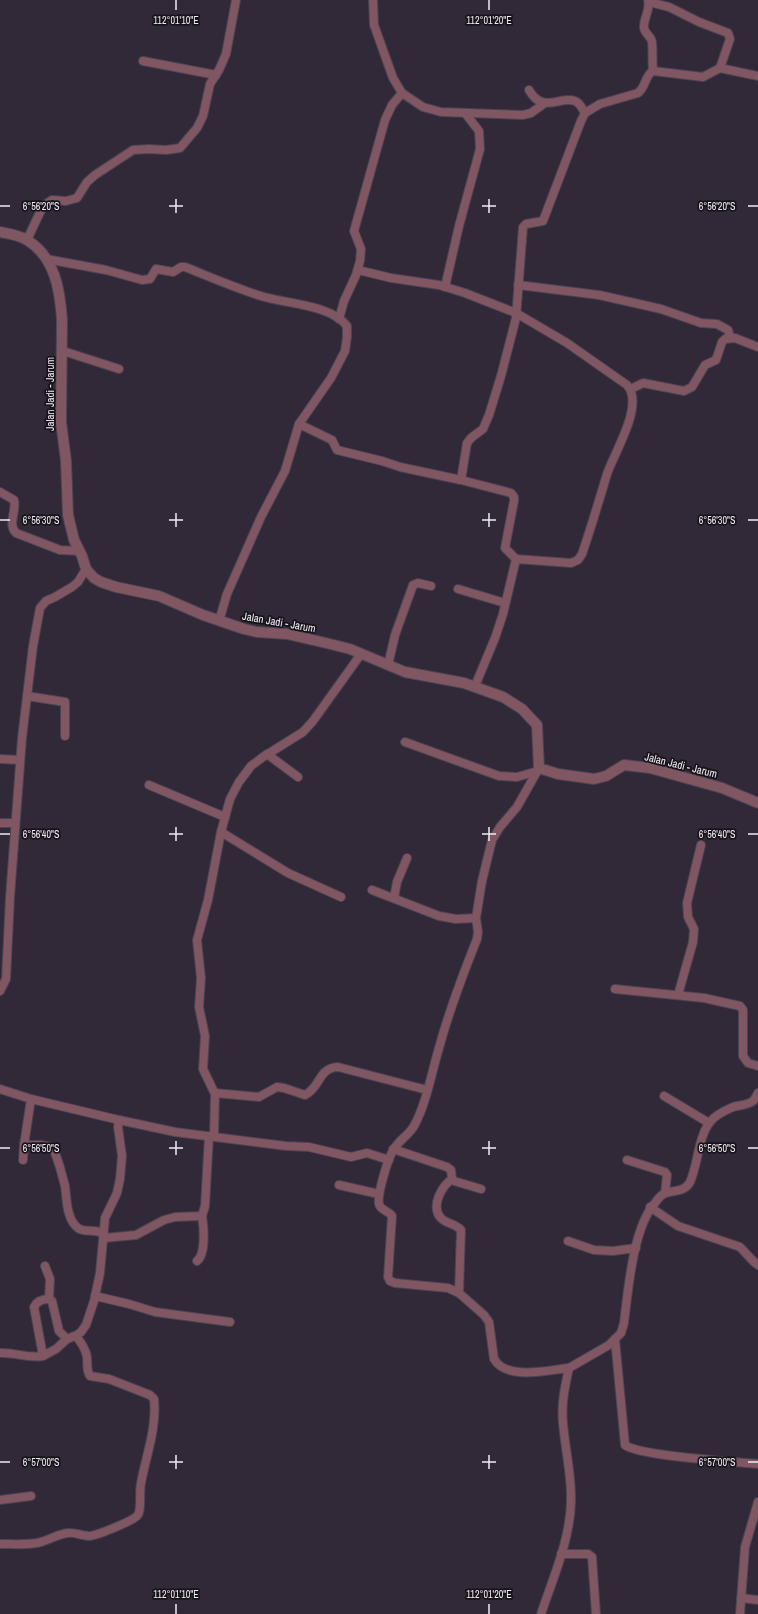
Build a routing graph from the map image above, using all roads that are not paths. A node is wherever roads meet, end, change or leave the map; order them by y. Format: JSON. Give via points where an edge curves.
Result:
{"nodes":[{"id":1,"x":236,"y":0,"type":"edge"},
{"id":2,"x":373,"y":0,"type":"edge"},
{"id":3,"x":649,"y":1,"type":"edge"},
{"id":4,"x":143,"y":61,"type":"dead end"},
{"id":5,"x":720,"y":68,"type":"junction"},
{"id":6,"x":653,"y":70,"type":"junction"},
{"id":7,"x":216,"y":75,"type":"junction"},
{"id":8,"x":758,"y":76,"type":"edge"},
{"id":9,"x":529,"y":90,"type":"dead end"},
{"id":10,"x":402,"y":93,"type":"junction"},
{"id":11,"x":545,"y":103,"type":"junction"},
{"id":12,"x":585,"y":113,"type":"junction"},
{"id":13,"x":465,"y":114,"type":"junction"},
{"id":14,"x":0,"y":232,"type":"edge"},
{"id":15,"x":27,"y":240,"type":"junction"},
{"id":16,"x":46,"y":259,"type":"junction"},
{"id":17,"x":358,"y":270,"type":"junction"},
{"id":18,"x":518,"y":285,"type":"junction"},
{"id":19,"x":445,"y":287,"type":"junction"},
{"id":20,"x":516,"y":313,"type":"junction"},
{"id":21,"x":339,"y":319,"type":"junction"},
{"id":22,"x":729,"y":338,"type":"junction"},
{"id":23,"x":758,"y":347,"type":"edge"},
{"id":24,"x":63,"y":351,"type":"junction"},
{"id":25,"x":119,"y":369,"type":"dead end"},
{"id":26,"x":631,"y":389,"type":"junction"},
{"id":27,"x":299,"y":424,"type":"junction"},
{"id":28,"x":461,"y":480,"type":"junction"},
{"id":29,"x":0,"y":492,"type":"edge"},
{"id":30,"x":80,"y":552,"type":"junction"},
{"id":31,"x":516,"y":559,"type":"junction"},
{"id":32,"x":86,"y":569,"type":"junction"},
{"id":33,"x":431,"y":586,"type":"dead end"},
{"id":34,"x":458,"y":589,"type":"dead end"},
{"id":35,"x":505,"y":603,"type":"junction"},
{"id":36,"x":219,"y":621,"type":"junction"},
{"id":37,"x":362,"y":654,"type":"junction"},
{"id":38,"x":388,"y":665,"type":"junction"},
{"id":39,"x":475,"y":686,"type":"junction"},
{"id":40,"x":27,"y":696,"type":"junction"},
{"id":41,"x":65,"y":736,"type":"dead end"},
{"id":42,"x":405,"y":742,"type":"dead end"},
{"id":43,"x":267,"y":754,"type":"junction"},
{"id":44,"x":0,"y":758,"type":"edge"},
{"id":45,"x":20,"y":760,"type":"junction"},
{"id":46,"x":538,"y":769,"type":"junction"},
{"id":47,"x":298,"y":777,"type":"dead end"},
{"id":48,"x":149,"y":786,"type":"dead end"},
{"id":49,"x":758,"y":803,"type":"edge"},
{"id":50,"x":225,"y":817,"type":"junction"},
{"id":51,"x":0,"y":823,"type":"edge"},
{"id":52,"x":16,"y":824,"type":"junction"},
{"id":53,"x":221,"y":832,"type":"junction"},
{"id":54,"x":701,"y":845,"type":"dead end"},
{"id":55,"x":408,"y":858,"type":"dead end"},
{"id":56,"x":372,"y":890,"type":"dead end"},
{"id":57,"x":341,"y":897,"type":"dead end"},
{"id":58,"x":394,"y":898,"type":"junction"},
{"id":59,"x":476,"y":918,"type":"junction"},
{"id":60,"x":615,"y":988,"type":"dead end"},
{"id":61,"x":0,"y":991,"type":"edge"},
{"id":62,"x":678,"y":995,"type":"junction"},
{"id":63,"x":758,"y":1066,"type":"edge"},
{"id":64,"x":0,"y":1089,"type":"edge"},
{"id":65,"x":427,"y":1090,"type":"junction"},
{"id":66,"x":215,"y":1093,"type":"junction"},
{"id":67,"x":758,"y":1093,"type":"edge"},
{"id":68,"x":664,"y":1096,"type":"dead end"},
{"id":69,"x":31,"y":1099,"type":"junction"},
{"id":70,"x":119,"y":1120,"type":"junction"},
{"id":71,"x":709,"y":1123,"type":"junction"},
{"id":72,"x":211,"y":1136,"type":"junction"},
{"id":73,"x":24,"y":1145,"type":"junction"},
{"id":74,"x":393,"y":1149,"type":"junction"},
{"id":75,"x":23,"y":1160,"type":"dead end"},
{"id":76,"x":389,"y":1160,"type":"junction"},
{"id":77,"x":627,"y":1160,"type":"dead end"},
{"id":78,"x":452,"y":1179,"type":"junction"},
{"id":79,"x":339,"y":1185,"type":"dead end"},
{"id":80,"x":481,"y":1189,"type":"dead end"},
{"id":81,"x":665,"y":1193,"type":"junction"},
{"id":82,"x":380,"y":1194,"type":"junction"},
{"id":83,"x":650,"y":1207,"type":"junction"},
{"id":84,"x":202,"y":1216,"type":"junction"},
{"id":85,"x":104,"y":1237,"type":"junction"},
{"id":86,"x":568,"y":1241,"type":"dead end"},
{"id":87,"x":636,"y":1248,"type":"junction"},
{"id":88,"x":197,"y":1261,"type":"dead end"},
{"id":89,"x":758,"y":1265,"type":"edge"},
{"id":90,"x":45,"y":1266,"type":"dead end"},
{"id":91,"x":459,"y":1293,"type":"junction"},
{"id":92,"x":95,"y":1296,"type":"junction"},
{"id":93,"x":49,"y":1299,"type":"junction"},
{"id":94,"x":230,"y":1322,"type":"dead end"},
{"id":95,"x":76,"y":1336,"type":"junction"},
{"id":96,"x":67,"y":1339,"type":"junction"},
{"id":97,"x":615,"y":1339,"type":"junction"},
{"id":98,"x":0,"y":1353,"type":"edge"},
{"id":99,"x":43,"y":1356,"type":"junction"},
{"id":100,"x":569,"y":1368,"type":"junction"},
{"id":101,"x":758,"y":1464,"type":"edge"},
{"id":102,"x":31,"y":1496,"type":"dead end"},
{"id":103,"x":0,"y":1500,"type":"edge"},
{"id":104,"x":758,"y":1502,"type":"edge"},
{"id":105,"x":0,"y":1544,"type":"edge"},
{"id":106,"x":561,"y":1554,"type":"junction"},
{"id":107,"x":741,"y":1598,"type":"junction"},
{"id":108,"x":758,"y":1600,"type":"edge"},
{"id":109,"x":540,"y":1614,"type":"edge"},
{"id":110,"x":596,"y":1614,"type":"edge"},
{"id":111,"x":740,"y":1614,"type":"edge"}],
"edges":[{"from":1,"to":7,"type":"street","via":[[229,44]]},
{"from":2,"to":10,"type":"street","via":[[374,25],[393,78]]},
{"from":3,"to":5,"type":"street","via":[[728,32],[730,39]]},
{"from":3,"to":6,"type":"street","via":[[644,26],[652,40]]},
{"from":4,"to":7,"type":"street"},
{"from":5,"to":6,"type":"street","via":[[703,77]]},
{"from":5,"to":8,"type":"street"},
{"from":6,"to":12,"type":"street","via":[[638,93],[600,104]]},
{"from":7,"to":15,"type":"street","via":[[210,84],[200,123],[180,148],[133,150],[95,175],[77,198],[66,201],[52,200],[43,206]]},
{"from":9,"to":11,"type":"street","via":[[536,99]]},
{"from":10,"to":13,"type":"street","via":[[423,107]]},
{"from":10,"to":17,"type":"street","via":[[384,120],[356,225],[355,233],[361,249]]},
{"from":11,"to":12,"type":"street","via":[[573,100],[580,104]]},
{"from":11,"to":13,"type":"street","via":[[524,115]]},
{"from":12,"to":18,"type":"street","via":[[543,221],[526,224],[523,227]]},
{"from":13,"to":19,"type":"street","via":[[479,131],[480,149]]},
{"from":14,"to":15,"type":"street","name":"Jalan Jadi - Jarum"},
{"from":15,"to":16,"type":"street","name":"Jalan Jadi - Jarum"},
{"from":16,"to":21,"type":"street","via":[[146,280],[150,279],[156,269],[173,272],[186,268],[259,296],[314,308]]},
{"from":16,"to":24,"type":"street","name":"Jalan Jadi - Jarum","via":[[55,274],[62,320]]},
{"from":17,"to":19,"type":"street"},
{"from":17,"to":21,"type":"street"},
{"from":18,"to":20,"type":"street"},
{"from":18,"to":22,"type":"street","via":[[599,295],[641,304],[689,320],[717,324],[728,330]]},
{"from":19,"to":20,"type":"street"},
{"from":20,"to":26,"type":"street","via":[[567,343]]},
{"from":20,"to":28,"type":"street","via":[[494,401],[483,429],[467,443]]},
{"from":21,"to":27,"type":"street","via":[[347,326],[345,351],[331,378]]},
{"from":22,"to":23,"type":"street"},
{"from":22,"to":26,"type":"street","via":[[722,342],[716,360],[703,366],[687,390],[677,391],[643,383]]},
{"from":24,"to":25,"type":"street"},
{"from":24,"to":30,"type":"street","name":"Jalan Jadi - Jarum","via":[[61,422],[66,461],[68,515],[74,540]]},
{"from":26,"to":31,"type":"street","via":[[631,409],[624,437],[608,473],[582,554],[574,562],[565,564]]},
{"from":27,"to":28,"type":"street","via":[[332,440],[337,450]]},
{"from":27,"to":36,"type":"street","via":[[285,471],[261,517],[227,594]]},
{"from":28,"to":31,"type":"street","via":[[513,494],[514,501],[505,548]]},
{"from":29,"to":30,"type":"street","via":[[14,500],[12,526],[16,533],[60,550]]},
{"from":30,"to":32,"type":"street","name":"Jalan Jadi - Jarum"},
{"from":31,"to":35,"type":"street"},
{"from":32,"to":36,"type":"street","name":"Jalan Jadi - Jarum","via":[[101,582],[133,592],[159,596]]},
{"from":32,"to":40,"type":"street","via":[[78,582],[46,601],[40,608]]},
{"from":33,"to":38,"type":"street","via":[[418,583],[413,585],[395,635]]},
{"from":34,"to":35,"type":"street"},
{"from":35,"to":39,"type":"street","via":[[495,638]]},
{"from":36,"to":37,"type":"street","name":"Jalan Jadi - Jarum","via":[[256,632],[287,634]]},
{"from":37,"to":38,"type":"street","name":"Jalan Jadi - Jarum"},
{"from":37,"to":43,"type":"street","via":[[303,732]]},
{"from":38,"to":39,"type":"street","name":"Jalan Jadi - Jarum","via":[[405,672]]},
{"from":39,"to":46,"type":"street","name":"Jalan Jadi - Jarum","via":[[503,697],[531,718],[538,732]]},
{"from":40,"to":41,"type":"street","via":[[65,702]]},
{"from":40,"to":45,"type":"street"},
{"from":42,"to":46,"type":"street","via":[[499,776],[517,777]]},
{"from":43,"to":47,"type":"street"},
{"from":43,"to":50,"type":"street","via":[[251,766],[239,782],[230,799]]},
{"from":44,"to":45,"type":"street"},
{"from":45,"to":52,"type":"street"},
{"from":46,"to":49,"type":"street","name":"Jalan Jadi - Jarum","via":[[594,779],[606,776],[621,766],[650,768],[722,788]]},
{"from":46,"to":59,"type":"street","via":[[517,807],[492,840]]},
{"from":48,"to":50,"type":"street"},
{"from":50,"to":53,"type":"street"},
{"from":51,"to":52,"type":"street"},
{"from":52,"to":61,"type":"street","via":[[6,979]]},
{"from":53,"to":57,"type":"street","via":[[288,873]]},
{"from":53,"to":66,"type":"street","via":[[196,947],[200,978],[199,1007],[205,1036],[203,1069]]},
{"from":54,"to":62,"type":"street","via":[[687,903],[688,917],[694,929],[693,942]]},
{"from":55,"to":58,"type":"street","via":[[397,882]]},
{"from":56,"to":58,"type":"street"},
{"from":58,"to":59,"type":"street","via":[[439,916],[456,919]]},
{"from":59,"to":65,"type":"street","via":[[478,935],[444,1031]]},
{"from":60,"to":62,"type":"street"},
{"from":62,"to":63,"type":"street","via":[[740,1006],[743,1010],[743,1056],[748,1063]]},
{"from":64,"to":69,"type":"street"},
{"from":65,"to":66,"type":"street","via":[[330,1067],[305,1095],[277,1087],[259,1097]]},
{"from":65,"to":74,"type":"street","via":[[414,1125]]},
{"from":66,"to":72,"type":"street"},
{"from":67,"to":71,"type":"street","via":[[750,1103],[721,1113]]},
{"from":68,"to":71,"type":"street"},
{"from":69,"to":70,"type":"street"},
{"from":69,"to":73,"type":"street"},
{"from":70,"to":72,"type":"street","via":[[175,1132]]},
{"from":70,"to":85,"type":"street","via":[[122,1156],[120,1179],[117,1193],[106,1216]]},
{"from":71,"to":81,"type":"street","via":[[690,1182],[686,1187]]},
{"from":72,"to":76,"type":"street","via":[[298,1146],[351,1157],[367,1153]]},
{"from":72,"to":84,"type":"street"},
{"from":73,"to":75,"type":"street"},
{"from":73,"to":85,"type":"street","via":[[53,1147],[74,1223],[78,1228],[101,1232]]},
{"from":74,"to":76,"type":"street"},
{"from":74,"to":78,"type":"street","via":[[447,1167],[451,1170]]},
{"from":76,"to":82,"type":"street"},
{"from":77,"to":81,"type":"street","via":[[665,1172]]},
{"from":78,"to":80,"type":"street"},
{"from":78,"to":91,"type":"street","via":[[444,1185],[437,1208],[441,1218],[461,1230]]},
{"from":79,"to":82,"type":"street"},
{"from":81,"to":83,"type":"street"},
{"from":82,"to":91,"type":"street","via":[[379,1206],[392,1216],[389,1280],[395,1283],[448,1288]]},
{"from":83,"to":87,"type":"street"},
{"from":83,"to":89,"type":"street","via":[[678,1226],[740,1247]]},
{"from":84,"to":85,"type":"street","via":[[164,1220],[136,1235]]},
{"from":84,"to":88,"type":"street","via":[[203,1249]]},
{"from":85,"to":92,"type":"street"},
{"from":86,"to":87,"type":"street","via":[[594,1250]]},
{"from":87,"to":97,"type":"street","via":[[624,1322],[621,1333]]},
{"from":90,"to":93,"type":"street","via":[[50,1279]]},
{"from":91,"to":100,"type":"street","via":[[489,1322],[494,1359],[501,1366],[519,1372]]},
{"from":92,"to":94,"type":"street","via":[[155,1312]]},
{"from":92,"to":95,"type":"street","via":[[86,1325]]},
{"from":93,"to":96,"type":"street","via":[[52,1301],[59,1331]]},
{"from":93,"to":99,"type":"street","via":[[39,1301],[34,1308]]},
{"from":95,"to":96,"type":"street"},
{"from":95,"to":105,"type":"street","via":[[84,1346],[90,1376],[109,1379],[150,1395],[154,1399],[153,1426],[140,1483],[139,1512],[137,1517],[95,1535],[70,1532],[35,1544]]},
{"from":96,"to":99,"type":"street"},
{"from":97,"to":100,"type":"street"},
{"from":97,"to":101,"type":"street","via":[[625,1445],[628,1448]]},
{"from":98,"to":99,"type":"street","via":[[16,1353],[30,1358]]},
{"from":100,"to":106,"type":"street","via":[[563,1398],[563,1422],[571,1500]]},
{"from":102,"to":103,"type":"street"},
{"from":104,"to":107,"type":"street","via":[[746,1547]]},
{"from":106,"to":109,"type":"street"},
{"from":106,"to":110,"type":"street","via":[[588,1554],[592,1557]]},
{"from":107,"to":108,"type":"street"},
{"from":107,"to":111,"type":"street"}]}
